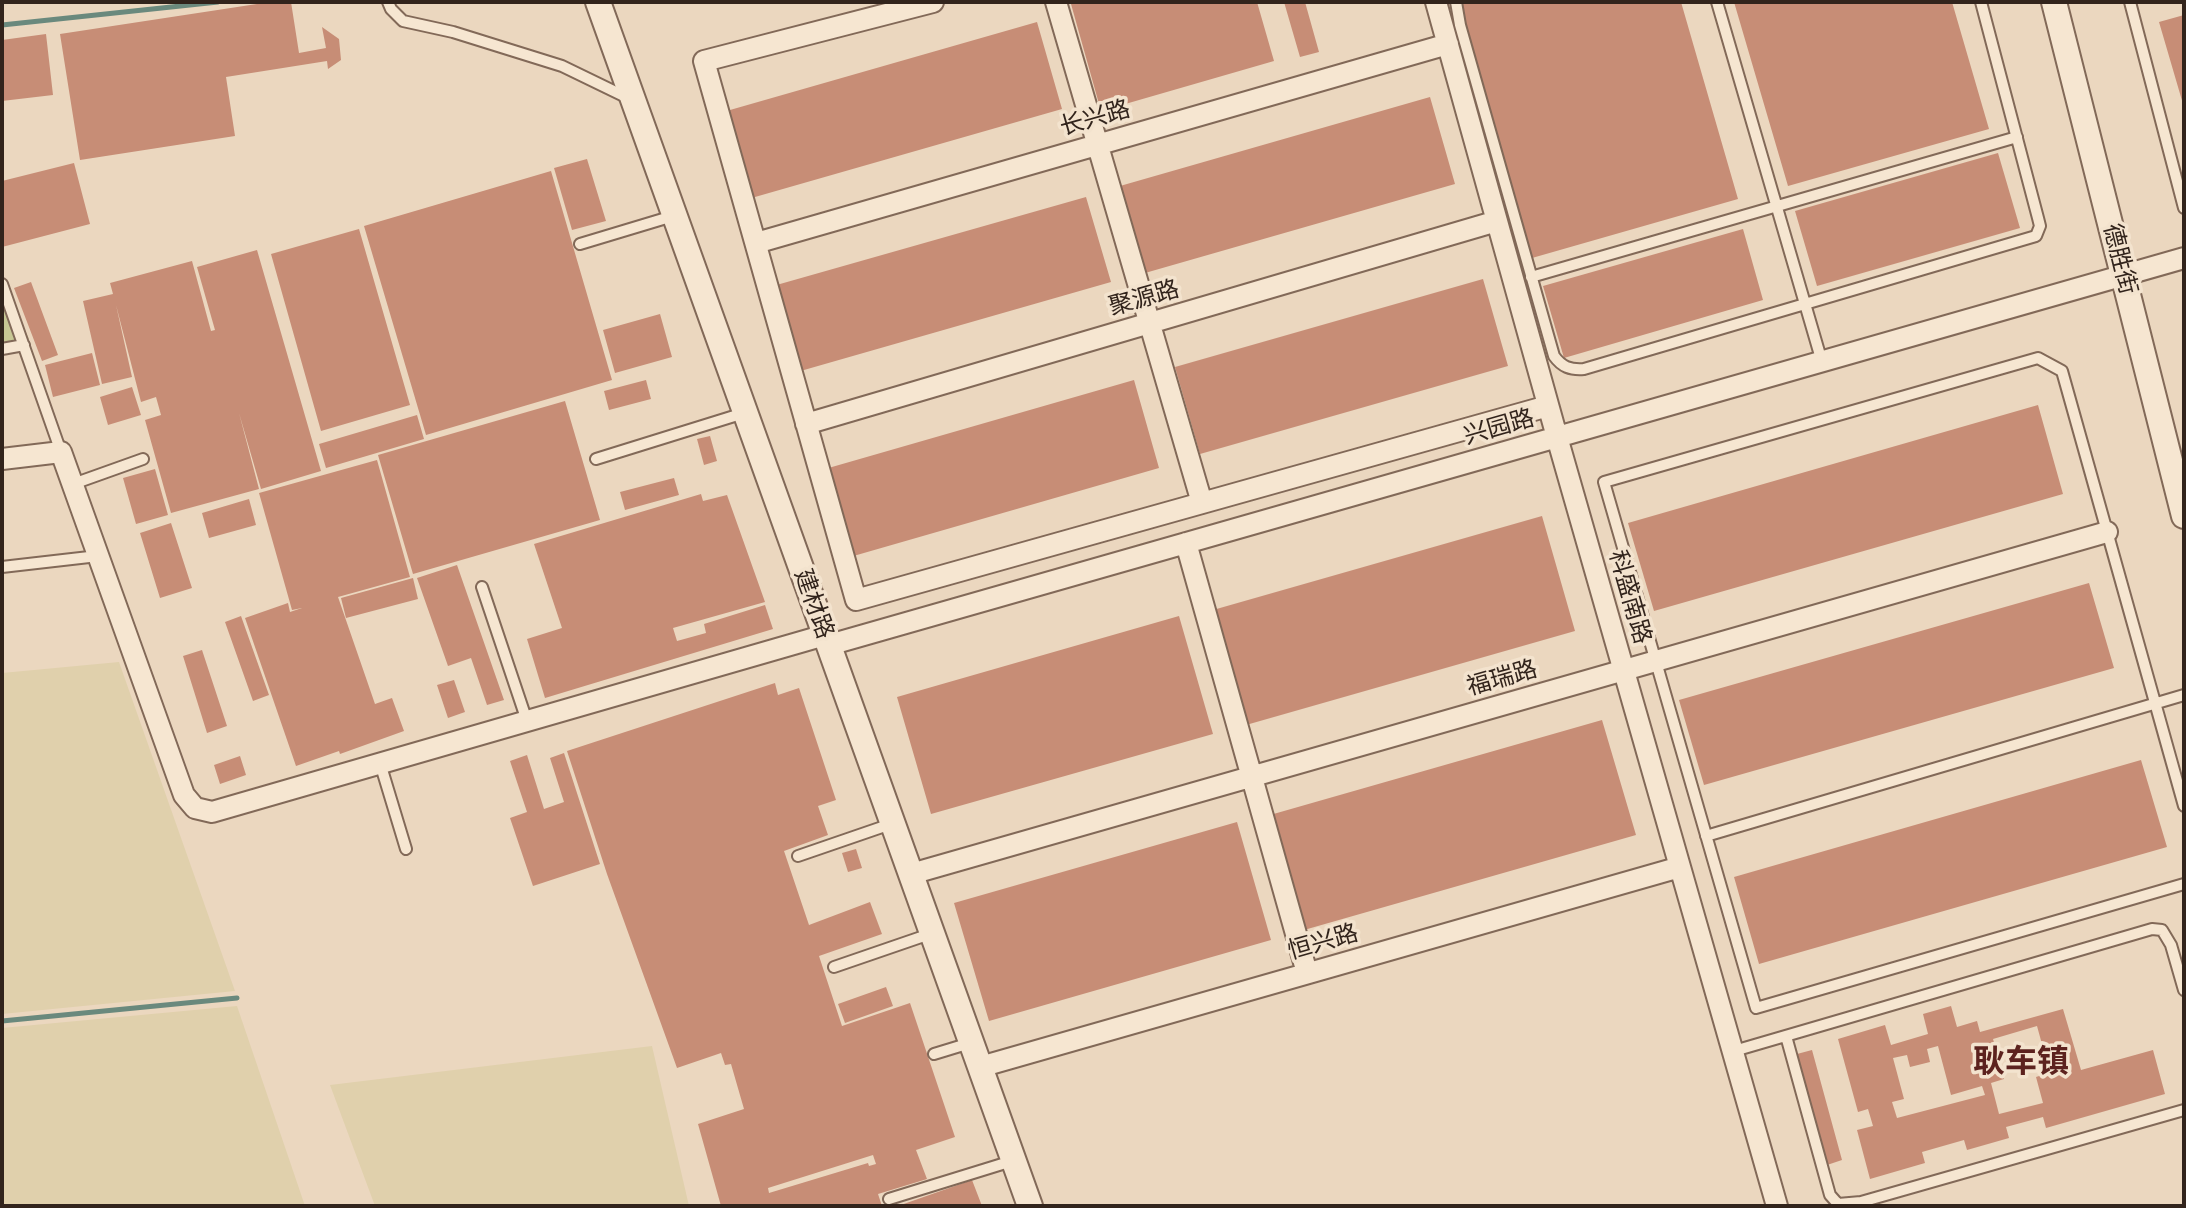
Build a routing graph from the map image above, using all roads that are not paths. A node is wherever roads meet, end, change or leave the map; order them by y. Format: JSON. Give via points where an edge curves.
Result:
{"nodes":[{"id":1,"x":388,"y":2,"type":"edge"},
{"id":2,"x":598,"y":2,"type":"edge"},
{"id":3,"x":933,"y":2,"type":"edge"},
{"id":4,"x":1056,"y":2,"type":"edge"},
{"id":5,"x":1436,"y":2,"type":"edge"},
{"id":6,"x":1456,"y":2,"type":"edge"},
{"id":7,"x":1717,"y":2,"type":"edge"},
{"id":8,"x":1981,"y":2,"type":"edge"},
{"id":9,"x":2054,"y":2,"type":"edge"},
{"id":10,"x":2130,"y":2,"type":"edge"},
{"id":11,"x":1448,"y":44,"type":"junction"},
{"id":12,"x":633,"y":101,"type":"junction"},
{"id":13,"x":2017,"y":137,"type":"junction"},
{"id":14,"x":1098,"y":144,"type":"junction"},
{"id":15,"x":1777,"y":206,"type":"junction"},
{"id":16,"x":2184,"y":208,"type":"edge"},
{"id":17,"x":675,"y":215,"type":"junction"},
{"id":18,"x":1497,"y":221,"type":"junction"},
{"id":19,"x":756,"y":243,"type":"junction"},
{"id":20,"x":580,"y":244,"type":"dead end"},
{"id":21,"x":2184,"y":258,"type":"edge"},
{"id":22,"x":2125,"y":276,"type":"junction"},
{"id":23,"x":1531,"y":277,"type":"junction"},
{"id":24,"x":2,"y":284,"type":"edge"},
{"id":25,"x":1805,"y":304,"type":"junction"},
{"id":26,"x":1150,"y":323,"type":"junction"},
{"id":27,"x":24,"y":345,"type":"junction"},
{"id":28,"x":2,"y":349,"type":"edge"},
{"id":29,"x":1822,"y":362,"type":"junction"},
{"id":30,"x":1548,"y":406,"type":"junction"},
{"id":31,"x":746,"y":413,"type":"junction"},
{"id":32,"x":806,"y":424,"type":"junction"},
{"id":33,"x":1557,"y":437,"type":"junction"},
{"id":34,"x":61,"y":452,"type":"junction"},
{"id":35,"x":2,"y":459,"type":"edge"},
{"id":36,"x":143,"y":459,"type":"dead end"},
{"id":37,"x":596,"y":459,"type":"dead end"},
{"id":38,"x":73,"y":484,"type":"junction"},
{"id":39,"x":1202,"y":503,"type":"junction"},
{"id":40,"x":2184,"y":516,"type":"edge"},
{"id":41,"x":2107,"y":532,"type":"junction"},
{"id":42,"x":1186,"y":543,"type":"junction"},
{"id":43,"x":98,"y":556,"type":"junction"},
{"id":44,"x":2,"y":567,"type":"edge"},
{"id":45,"x":482,"y":587,"type":"dead end"},
{"id":46,"x":827,"y":640,"type":"junction"},
{"id":47,"x":1656,"y":661,"type":"junction"},
{"id":48,"x":1623,"y":671,"type":"junction"},
{"id":49,"x":2184,"y":695,"type":"edge"},
{"id":50,"x":2155,"y":703,"type":"junction"},
{"id":51,"x":527,"y":721,"type":"junction"},
{"id":52,"x":380,"y":763,"type":"junction"},
{"id":53,"x":1252,"y":777,"type":"junction"},
{"id":54,"x":2184,"y":806,"type":"edge"},
{"id":55,"x":893,"y":824,"type":"junction"},
{"id":56,"x":1706,"y":836,"type":"junction"},
{"id":57,"x":406,"y":849,"type":"dead end"},
{"id":58,"x":798,"y":856,"type":"dead end"},
{"id":59,"x":1680,"y":867,"type":"junction"},
{"id":60,"x":911,"y":874,"type":"junction"},
{"id":61,"x":2184,"y":884,"type":"edge"},
{"id":62,"x":932,"y":933,"type":"junction"},
{"id":63,"x":834,"y":967,"type":"dead end"},
{"id":64,"x":1307,"y":973,"type":"junction"},
{"id":65,"x":2184,"y":990,"type":"edge"},
{"id":66,"x":1786,"y":1036,"type":"junction"},
{"id":67,"x":972,"y":1043,"type":"junction"},
{"id":68,"x":1734,"y":1051,"type":"junction"},
{"id":69,"x":934,"y":1054,"type":"dead end"},
{"id":70,"x":980,"y":1067,"type":"junction"},
{"id":71,"x":2184,"y":1110,"type":"edge"},
{"id":72,"x":1014,"y":1161,"type":"junction"},
{"id":73,"x":889,"y":1199,"type":"dead end"},
{"id":74,"x":1030,"y":1206,"type":"edge"},
{"id":75,"x":1777,"y":1206,"type":"edge"}],
"edges":[{"from":1,"to":12,"type":"lane","via":[[403,21],[562,66]]},
{"from":2,"to":12,"type":"street","name":"建材路"},
{"from":3,"to":19,"type":"street","via":[[704,61]]},
{"from":4,"to":14,"type":"street"},
{"from":5,"to":11,"type":"street","name":"科盛南路"},
{"from":6,"to":23,"type":"lane"},
{"from":7,"to":15,"type":"lane"},
{"from":8,"to":13,"type":"lane"},
{"from":9,"to":22,"type":"street","name":"德胜街"},
{"from":10,"to":16,"type":"lane"},
{"from":11,"to":14,"type":"street","name":"长兴路"},
{"from":11,"to":18,"type":"street","name":"科盛南路"},
{"from":12,"to":17,"type":"street","name":"建材路"},
{"from":13,"to":15,"type":"lane"},
{"from":13,"to":25,"type":"lane","via":[[2040,226],[2036,236]]},
{"from":14,"to":19,"type":"street","name":"长兴路"},
{"from":14,"to":26,"type":"street"},
{"from":15,"to":23,"type":"lane"},
{"from":15,"to":25,"type":"lane"},
{"from":17,"to":20,"type":"lane"},
{"from":17,"to":31,"type":"street","name":"建材路"},
{"from":18,"to":26,"type":"street","name":"聚源路"},
{"from":18,"to":30,"type":"street","name":"科盛南路"},
{"from":19,"to":32,"type":"street"},
{"from":21,"to":22,"type":"street","name":"兴园路"},
{"from":22,"to":29,"type":"street","name":"兴园路"},
{"from":22,"to":40,"type":"street","name":"德胜街"},
{"from":23,"to":25,"type":"lane","via":[[1554,356],[1573,369]]},
{"from":24,"to":27,"type":"lane"},
{"from":25,"to":29,"type":"lane"},
{"from":26,"to":32,"type":"street","name":"聚源路"},
{"from":26,"to":39,"type":"street"},
{"from":27,"to":28,"type":"lane"},
{"from":27,"to":34,"type":"lane"},
{"from":29,"to":33,"type":"street","name":"兴园路"},
{"from":30,"to":33,"type":"street","name":"科盛南路"},
{"from":30,"to":39,"type":"street"},
{"from":31,"to":37,"type":"lane"},
{"from":31,"to":46,"type":"street","name":"建材路"},
{"from":32,"to":39,"type":"street","via":[[856,600]]},
{"from":33,"to":42,"type":"street","name":"兴园路"},
{"from":33,"to":48,"type":"street","name":"科盛南路"},
{"from":34,"to":35,"type":"street"},
{"from":34,"to":38,"type":"street"},
{"from":36,"to":38,"type":"lane"},
{"from":38,"to":43,"type":"street"},
{"from":41,"to":47,"type":"street","name":"福瑞路"},
{"from":41,"to":47,"type":"lane","via":[[2062,371],[2038,358],[1604,482]]},
{"from":41,"to":50,"type":"lane"},
{"from":42,"to":46,"type":"street","name":"兴园路"},
{"from":42,"to":53,"type":"street"},
{"from":43,"to":44,"type":"lane"},
{"from":43,"to":52,"type":"street","name":"兴园路","via":[[184,795],[195,808],[212,812]]},
{"from":45,"to":51,"type":"lane"},
{"from":46,"to":51,"type":"street","name":"兴园路"},
{"from":46,"to":55,"type":"street","name":"建材路"},
{"from":47,"to":48,"type":"street","name":"福瑞路"},
{"from":47,"to":56,"type":"lane"},
{"from":48,"to":53,"type":"street","name":"福瑞路"},
{"from":48,"to":59,"type":"street","name":"科盛南路"},
{"from":49,"to":50,"type":"lane"},
{"from":50,"to":54,"type":"lane"},
{"from":50,"to":56,"type":"lane"},
{"from":51,"to":52,"type":"street","name":"兴园路"},
{"from":52,"to":57,"type":"lane"},
{"from":53,"to":60,"type":"street","name":"福瑞路"},
{"from":53,"to":64,"type":"street"},
{"from":55,"to":58,"type":"lane"},
{"from":55,"to":60,"type":"street","name":"建材路"},
{"from":56,"to":61,"type":"lane","via":[[1756,1008]]},
{"from":59,"to":64,"type":"street","name":"恒兴路"},
{"from":59,"to":68,"type":"street","name":"科盛南路"},
{"from":60,"to":62,"type":"street","name":"建材路"},
{"from":62,"to":63,"type":"lane"},
{"from":62,"to":67,"type":"street","name":"建材路"},
{"from":64,"to":70,"type":"street","name":"恒兴路"},
{"from":65,"to":66,"type":"lane","via":[[2168,938],[2162,930],[2152,929]]},
{"from":66,"to":68,"type":"lane"},
{"from":66,"to":71,"type":"lane","via":[[1830,1195],[1838,1204],[1861,1202]]},
{"from":67,"to":69,"type":"lane"},
{"from":67,"to":70,"type":"street","name":"建材路"},
{"from":68,"to":75,"type":"street","name":"科盛南路"},
{"from":70,"to":72,"type":"street","name":"建材路"},
{"from":72,"to":73,"type":"lane"},
{"from":72,"to":74,"type":"street","name":"建材路"}]}
